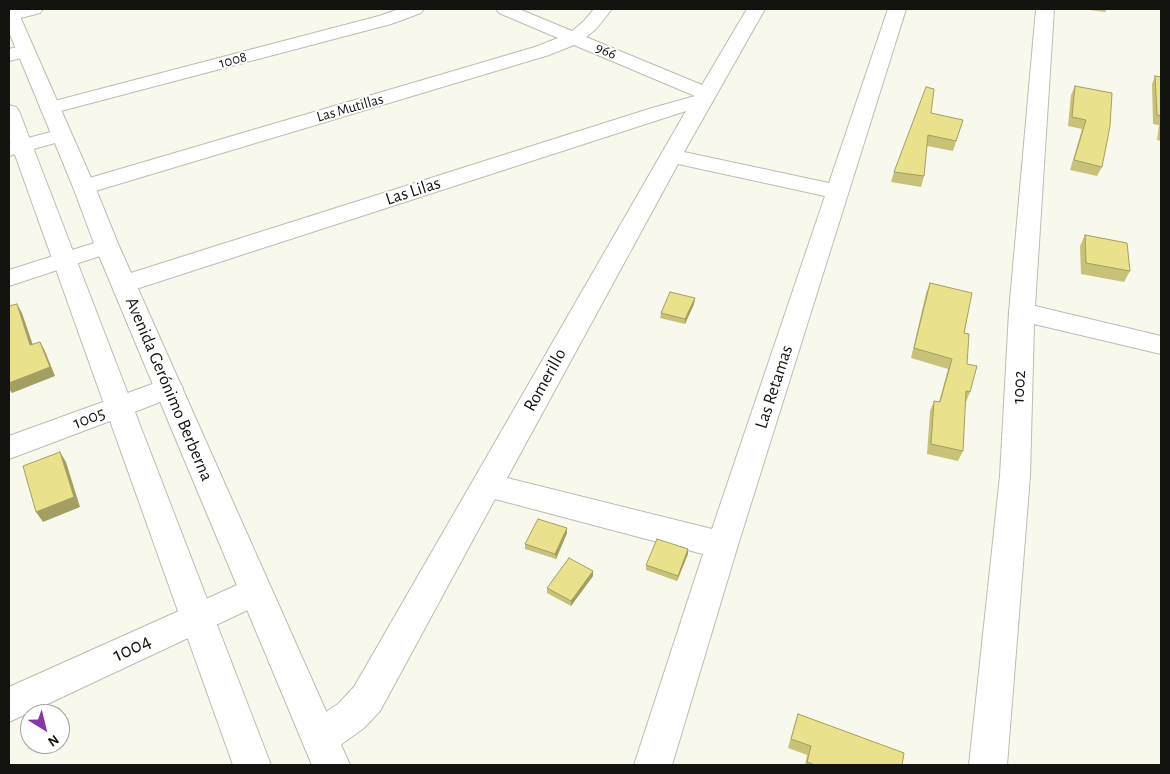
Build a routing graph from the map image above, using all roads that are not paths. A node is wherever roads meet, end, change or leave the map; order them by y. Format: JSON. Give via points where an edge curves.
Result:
{"nodes":[{"id":1,"x":416,"y":9,"type":"edge"},
{"id":2,"x":505,"y":9,"type":"edge"},
{"id":3,"x":603,"y":9,"type":"edge"},
{"id":4,"x":756,"y":9,"type":"edge"},
{"id":5,"x":897,"y":9,"type":"edge"},
{"id":6,"x":1045,"y":9,"type":"edge"},
{"id":7,"x":18,"y":12,"type":"edge"},
{"id":8,"x":574,"y":38,"type":"junction"},
{"id":9,"x":17,"y":53,"type":"edge"},
{"id":10,"x":704,"y":98,"type":"junction"},
{"id":11,"x":50,"y":108,"type":"junction"},
{"id":12,"x":9,"y":112,"type":"edge"},
{"id":13,"x":62,"y":135,"type":"junction"},
{"id":14,"x":15,"y":148,"type":"edge"},
{"id":15,"x":672,"y":156,"type":"junction"},
{"id":16,"x":84,"y":187,"type":"junction"},
{"id":17,"x":838,"y":192,"type":"junction"},
{"id":18,"x":107,"y":246,"type":"junction"},
{"id":19,"x":63,"y":260,"type":"junction"},
{"id":20,"x":9,"y":278,"type":"edge"},
{"id":21,"x":124,"y":284,"type":"junction"},
{"id":22,"x":1022,"y":312,"type":"junction"},
{"id":23,"x":1161,"y":344,"type":"edge"},
{"id":24,"x":169,"y":388,"type":"junction"},
{"id":25,"x":118,"y":407,"type":"junction"},
{"id":26,"x":9,"y":448,"type":"edge"},
{"id":27,"x":487,"y":485,"type":"junction"},
{"id":28,"x":722,"y":545,"type":"junction"},
{"id":29,"x":255,"y":591,"type":"junction"},
{"id":30,"x":197,"y":618,"type":"junction"},
{"id":31,"x":9,"y":705,"type":"edge"},
{"id":32,"x":319,"y":738,"type":"junction"},
{"id":33,"x":252,"y":765,"type":"edge"},
{"id":34,"x":331,"y":765,"type":"edge"},
{"id":35,"x":653,"y":765,"type":"edge"},
{"id":36,"x":988,"y":765,"type":"edge"}],
"edges":[{"from":1,"to":11,"type":"street","name":"1008","via":[[385,20]]},
{"from":2,"to":8,"type":"street","name":"966"},
{"from":3,"to":8,"type":"street","name":"Las Mutillas"},
{"from":4,"to":10,"type":"street","name":"Romerillo"},
{"from":5,"to":17,"type":"street","name":"Las Retamas"},
{"from":6,"to":22,"type":"street","name":"1002"},
{"from":7,"to":9,"type":"street","name":"Avenida Gerónimo Berberna"},
{"from":8,"to":10,"type":"street","name":"966"},
{"from":8,"to":16,"type":"street","name":"Las Mutillas","via":[[542,51]]},
{"from":9,"to":11,"type":"street","name":"Avenida Gerónimo Berberna"},
{"from":10,"to":15,"type":"street","name":"Romerillo"},
{"from":10,"to":21,"type":"street","name":"Las Lilas"},
{"from":11,"to":13,"type":"street","name":"Avenida Gerónimo Berberna"},
{"from":12,"to":14,"type":"street"},
{"from":13,"to":14,"type":"street"},
{"from":13,"to":16,"type":"street","name":"Avenida Gerónimo Berberna"},
{"from":14,"to":19,"type":"street"},
{"from":15,"to":17,"type":"street"},
{"from":15,"to":27,"type":"street","name":"Romerillo"},
{"from":16,"to":18,"type":"street","name":"Avenida Gerónimo Berberna"},
{"from":17,"to":28,"type":"street","name":"Las Retamas"},
{"from":18,"to":19,"type":"street"},
{"from":18,"to":21,"type":"street","name":"Avenida Gerónimo Berberna"},
{"from":19,"to":20,"type":"street"},
{"from":19,"to":25,"type":"street"},
{"from":21,"to":24,"type":"street","name":"Avenida Gerónimo Berberna"},
{"from":22,"to":23,"type":"street"},
{"from":22,"to":36,"type":"street","name":"1002","via":[[1014,476]]},
{"from":24,"to":25,"type":"street","name":"1005"},
{"from":24,"to":29,"type":"street","name":"Avenida Gerónimo Berberna"},
{"from":25,"to":26,"type":"street","name":"1005"},
{"from":25,"to":30,"type":"street"},
{"from":27,"to":28,"type":"street"},
{"from":27,"to":32,"type":"street","name":"Romerillo","via":[[367,699],[351,716]]},
{"from":28,"to":35,"type":"street","name":"Las Retamas"},
{"from":29,"to":30,"type":"street","name":"1004"},
{"from":29,"to":32,"type":"street","name":"Avenida Gerónimo Berberna"},
{"from":30,"to":31,"type":"street","name":"1004"},
{"from":30,"to":33,"type":"street"},
{"from":32,"to":34,"type":"street","name":"Avenida Gerónimo Berberna"}]}
